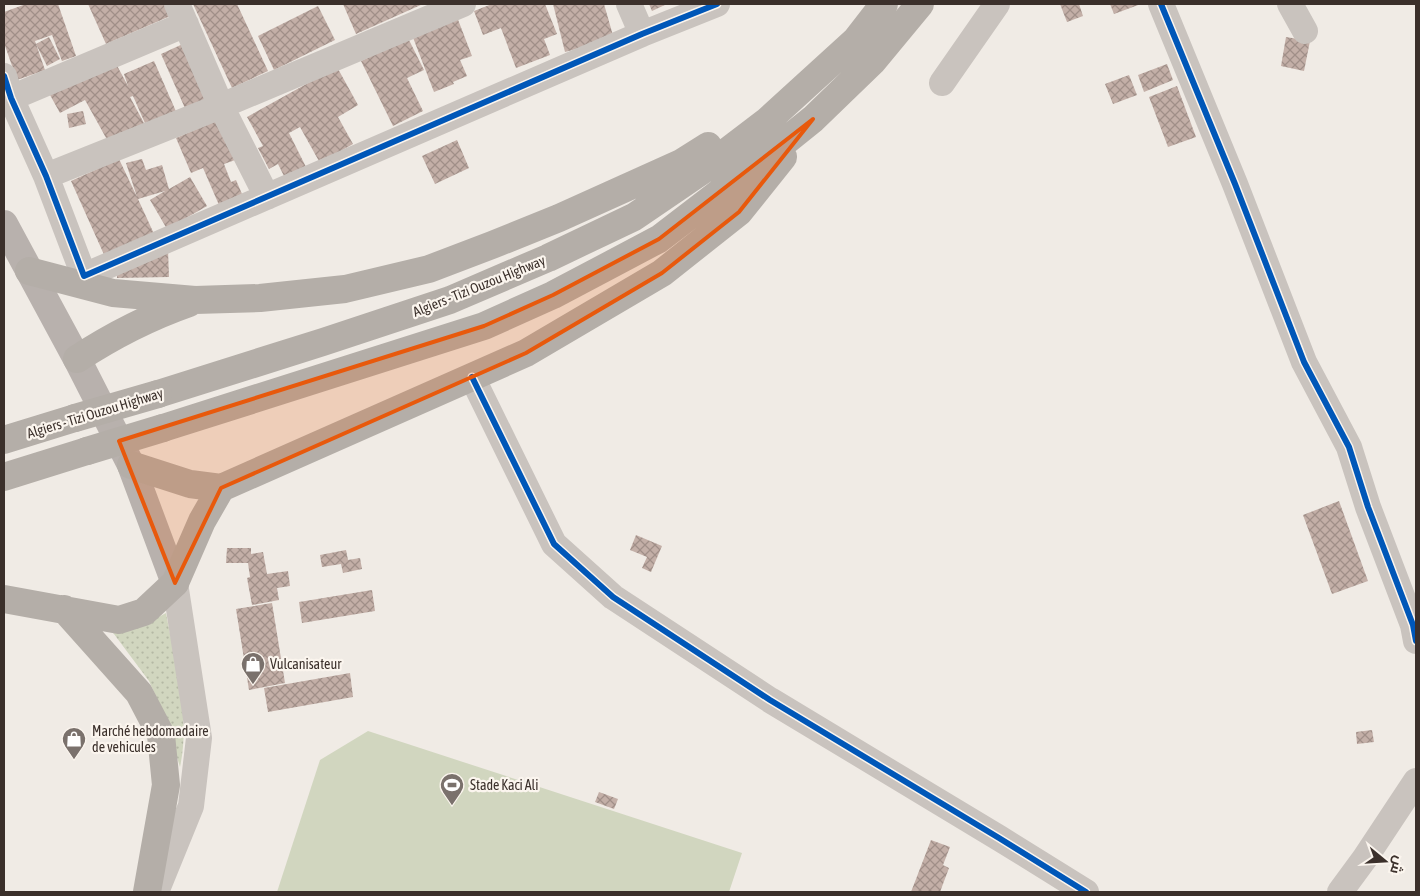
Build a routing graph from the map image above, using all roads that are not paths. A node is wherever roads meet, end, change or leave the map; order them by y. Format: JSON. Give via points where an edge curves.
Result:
{"nodes":[{"id":1,"x":463,"y":4,"type":"edge"},
{"id":2,"x":629,"y":4,"type":"edge"},
{"id":3,"x":717,"y":4,"type":"edge"},
{"id":4,"x":884,"y":4,"type":"edge"},
{"id":5,"x":920,"y":4,"type":"edge"},
{"id":6,"x":997,"y":4,"type":"edge"},
{"id":7,"x":1161,"y":4,"type":"edge"},
{"id":8,"x":1290,"y":4,"type":"edge"},
{"id":9,"x":182,"y":14,"type":"edge"},
{"id":10,"x":1305,"y":31,"type":"dead end"},
{"id":11,"x":642,"y":34,"type":"junction"},
{"id":12,"x":812,"y":80,"type":"junction"},
{"id":13,"x":942,"y":83,"type":"dead end"},
{"id":14,"x":7,"y":87,"type":"edge"},
{"id":15,"x":221,"y":106,"type":"junction"},
{"id":16,"x":813,"y":119,"type":"junction"},
{"id":17,"x":46,"y":176,"type":"junction"},
{"id":18,"x":266,"y":197,"type":"junction"},
{"id":19,"x":4,"y":224,"type":"edge"},
{"id":20,"x":29,"y":271,"type":"junction"},
{"id":21,"x":195,"y":300,"type":"junction"},
{"id":22,"x":76,"y":359,"type":"junction"},
{"id":23,"x":472,"y":377,"type":"junction"},
{"id":24,"x":4,"y":440,"type":"edge"},
{"id":25,"x":131,"y":465,"type":"junction"},
{"id":26,"x":4,"y":477,"type":"edge"},
{"id":27,"x":221,"y":488,"type":"junction"},
{"id":28,"x":175,"y":583,"type":"junction"},
{"id":29,"x":4,"y":599,"type":"edge"},
{"id":30,"x":64,"y":609,"type":"junction"},
{"id":31,"x":1416,"y":641,"type":"edge"},
{"id":32,"x":1416,"y":781,"type":"edge"},
{"id":33,"x":147,"y":892,"type":"edge"},
{"id":34,"x":156,"y":892,"type":"edge"},
{"id":35,"x":1086,"y":892,"type":"edge"},
{"id":36,"x":1340,"y":892,"type":"edge"}],
"edges":[{"from":1,"to":15,"type":"street"},
{"from":2,"to":11,"type":"street"},
{"from":3,"to":11,"type":"street"},
{"from":4,"to":12,"type":"highway","name":"Algiers - Tizi Ouzou Highway","via":[[856,40]]},
{"from":5,"to":16,"type":"highway","via":[[872,62]]},
{"from":6,"to":13,"type":"street"},
{"from":7,"to":31,"type":"street","via":[[1304,362],[1349,447]]},
{"from":8,"to":10,"type":"street"},
{"from":9,"to":14,"type":"street"},
{"from":9,"to":15,"type":"street"},
{"from":11,"to":18,"type":"street"},
{"from":12,"to":21,"type":"highway","via":[[681,163],[559,218],[429,269],[345,289],[260,298]]},
{"from":12,"to":24,"type":"highway","name":"Algiers - Tizi Ouzou Highway","bridge":true,"via":[[766,122],[634,217],[548,258],[450,300]]},
{"from":14,"to":17,"type":"street"},
{"from":15,"to":17,"type":"street"},
{"from":15,"to":18,"type":"street"},
{"from":16,"to":23,"type":"highway","via":[[739,212],[662,273],[526,353]]},
{"from":16,"to":26,"type":"highway","bridge":true,"via":[[659,239],[553,295],[484,326]]},
{"from":17,"to":18,"type":"street","via":[[84,276]]},
{"from":19,"to":20,"type":"main road"},
{"from":20,"to":21,"type":"highway","via":[[113,293]]},
{"from":20,"to":22,"type":"main road"},
{"from":21,"to":22,"type":"highway","via":[[134,325]]},
{"from":22,"to":25,"type":"main road"},
{"from":23,"to":27,"type":"highway"},
{"from":23,"to":35,"type":"street","via":[[554,544],[613,596],[770,700]]},
{"from":25,"to":27,"type":"highway","via":[[190,484]]},
{"from":25,"to":28,"type":"main road"},
{"from":27,"to":28,"type":"highway","via":[[202,521]]},
{"from":28,"to":30,"type":"highway","via":[[144,612],[119,620]]},
{"from":28,"to":34,"type":"street","via":[[199,738],[191,806]]},
{"from":29,"to":30,"type":"highway"},
{"from":30,"to":33,"type":"highway","via":[[139,693],[161,735],[166,785]]},
{"from":32,"to":36,"type":"street"}]}
